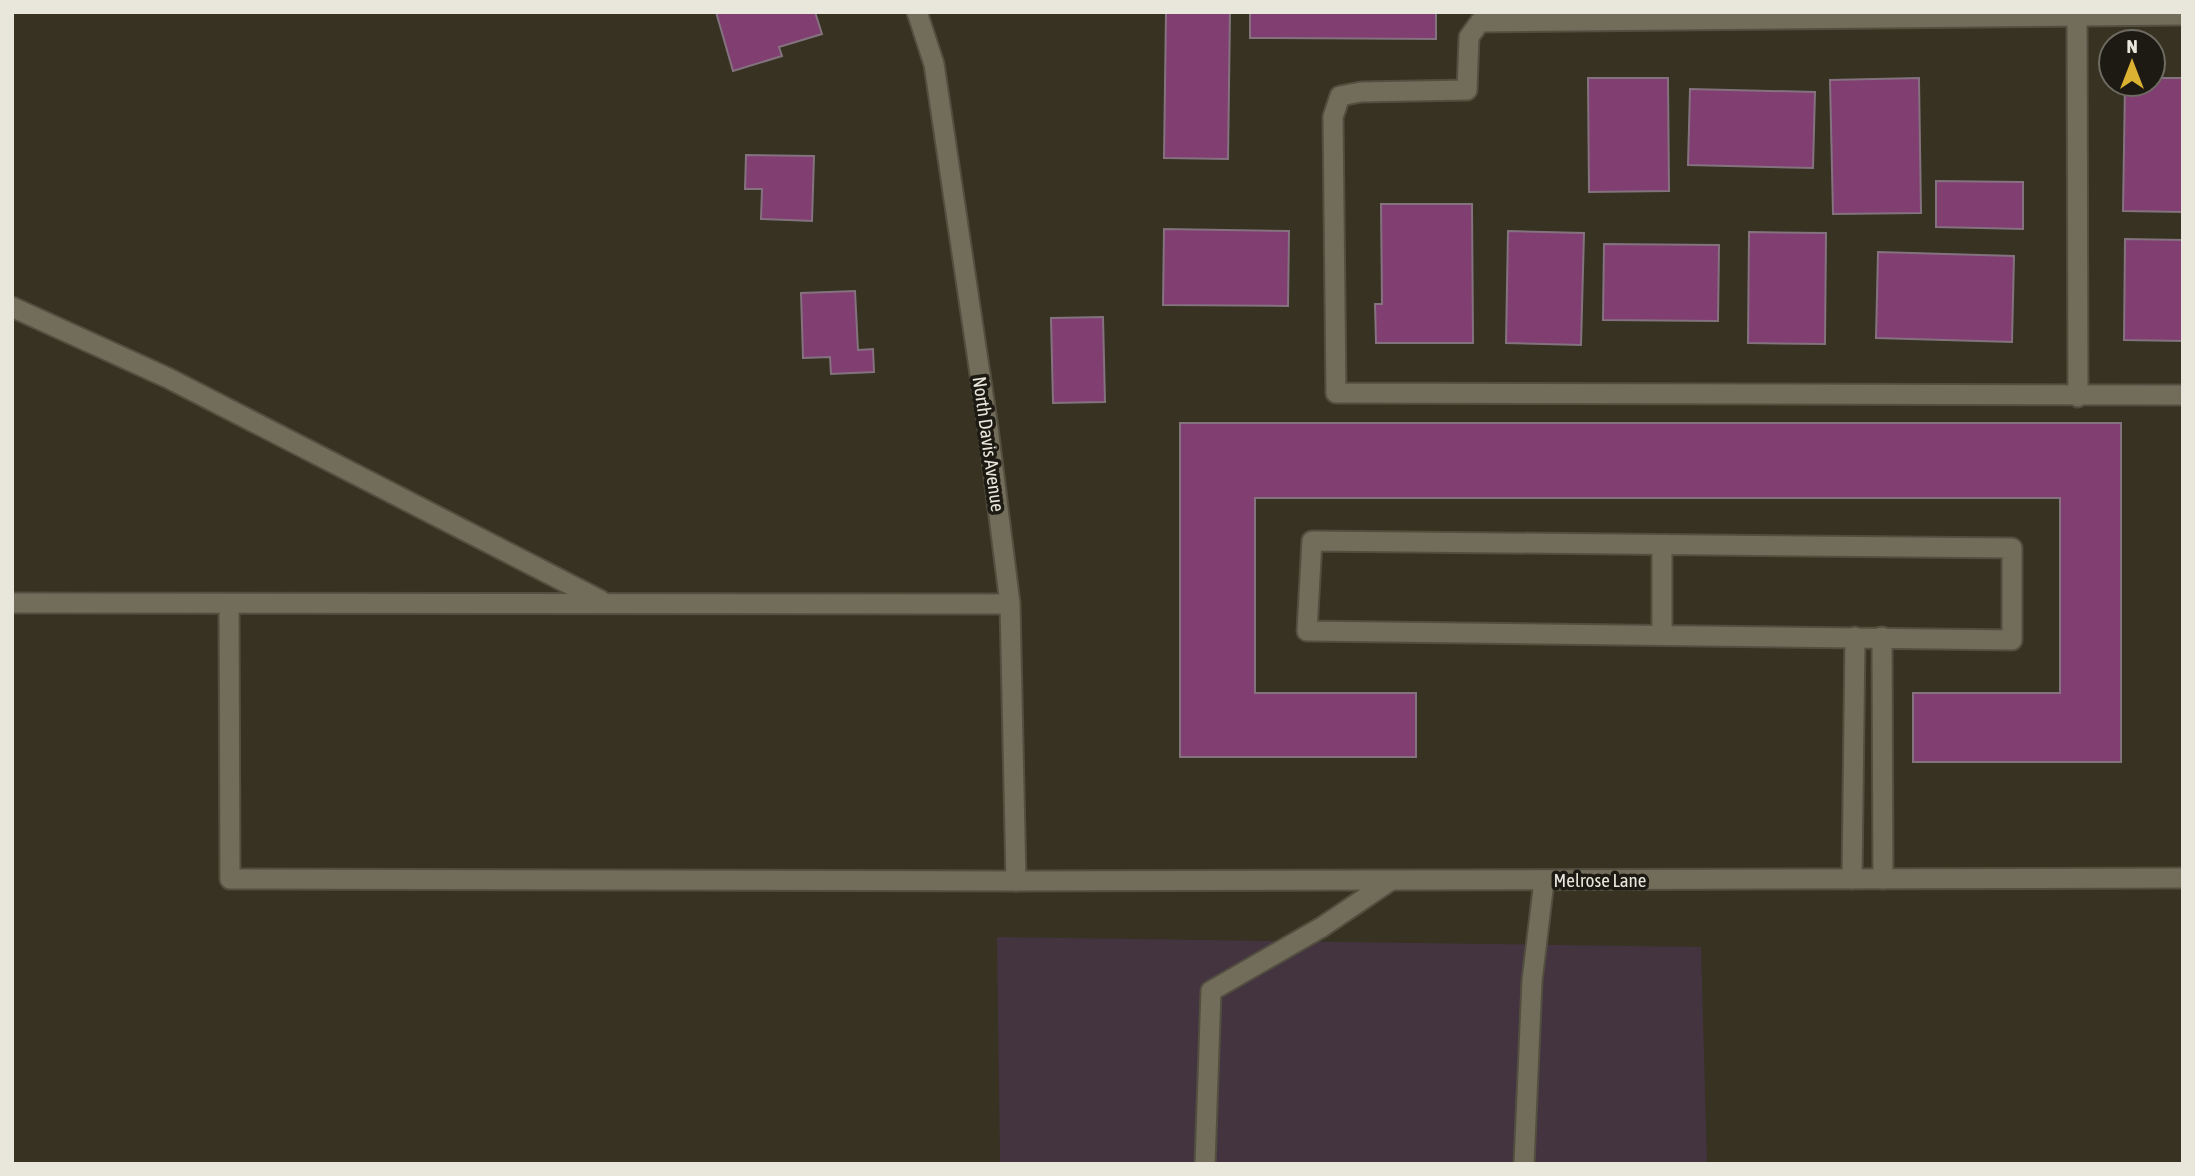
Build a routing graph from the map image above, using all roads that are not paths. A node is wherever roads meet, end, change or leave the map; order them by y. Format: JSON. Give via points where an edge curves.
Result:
{"nodes":[{"id":1,"x":917,"y":12,"type":"edge"},
{"id":2,"x":2183,"y":15,"type":"edge"},
{"id":3,"x":2077,"y":16,"type":"junction"},
{"id":4,"x":12,"y":307,"type":"edge"},
{"id":5,"x":2183,"y":395,"type":"edge"},
{"id":6,"x":2078,"y":397,"type":"junction"},
{"id":7,"x":1662,"y":544,"type":"junction"},
{"id":8,"x":604,"y":602,"type":"junction"},
{"id":9,"x":12,"y":603,"type":"edge"},
{"id":10,"x":229,"y":604,"type":"junction"},
{"id":11,"x":1010,"y":604,"type":"junction"},
{"id":12,"x":1662,"y":634,"type":"junction"},
{"id":13,"x":1855,"y":637,"type":"junction"},
{"id":14,"x":1882,"y":637,"type":"junction"},
{"id":15,"x":2183,"y":878,"type":"edge"},
{"id":16,"x":1852,"y":879,"type":"junction"},
{"id":17,"x":1883,"y":879,"type":"junction"},
{"id":18,"x":1017,"y":881,"type":"junction"},
{"id":19,"x":1390,"y":881,"type":"junction"},
{"id":20,"x":1544,"y":881,"type":"junction"},
{"id":21,"x":1205,"y":1164,"type":"edge"},
{"id":22,"x":1524,"y":1164,"type":"edge"}],
"edges":[{"from":1,"to":11,"type":"street","name":"North Davis Avenue","via":[[934,64]]},
{"from":2,"to":3,"type":"street"},
{"from":3,"to":6,"type":"street"},
{"from":3,"to":6,"type":"street","via":[[1480,22],[1469,37],[1467,90],[1339,96],[1333,117],[1336,393]]},
{"from":4,"to":8,"type":"street","via":[[168,379]]},
{"from":5,"to":6,"type":"street"},
{"from":7,"to":12,"type":"street"},
{"from":7,"to":12,"type":"street","via":[[1312,541],[1307,631]]},
{"from":7,"to":14,"type":"street","via":[[2011,548],[2011,640]]},
{"from":8,"to":10,"type":"street"},
{"from":8,"to":11,"type":"street"},
{"from":9,"to":10,"type":"street"},
{"from":10,"to":18,"type":"street","name":"Melrose Lane","via":[[230,879]]},
{"from":11,"to":18,"type":"street","name":"North Davis Avenue"},
{"from":12,"to":13,"type":"street"},
{"from":13,"to":14,"type":"street"},
{"from":13,"to":16,"type":"street"},
{"from":14,"to":17,"type":"street"},
{"from":15,"to":17,"type":"street","name":"Melrose Lane"},
{"from":16,"to":17,"type":"street","name":"Melrose Lane"},
{"from":16,"to":20,"type":"street","name":"Melrose Lane"},
{"from":18,"to":19,"type":"street","name":"Melrose Lane"},
{"from":19,"to":20,"type":"street","name":"Melrose Lane"},
{"from":19,"to":21,"type":"street","via":[[1322,927],[1211,991]]},
{"from":20,"to":22,"type":"street","via":[[1532,981]]}]}
